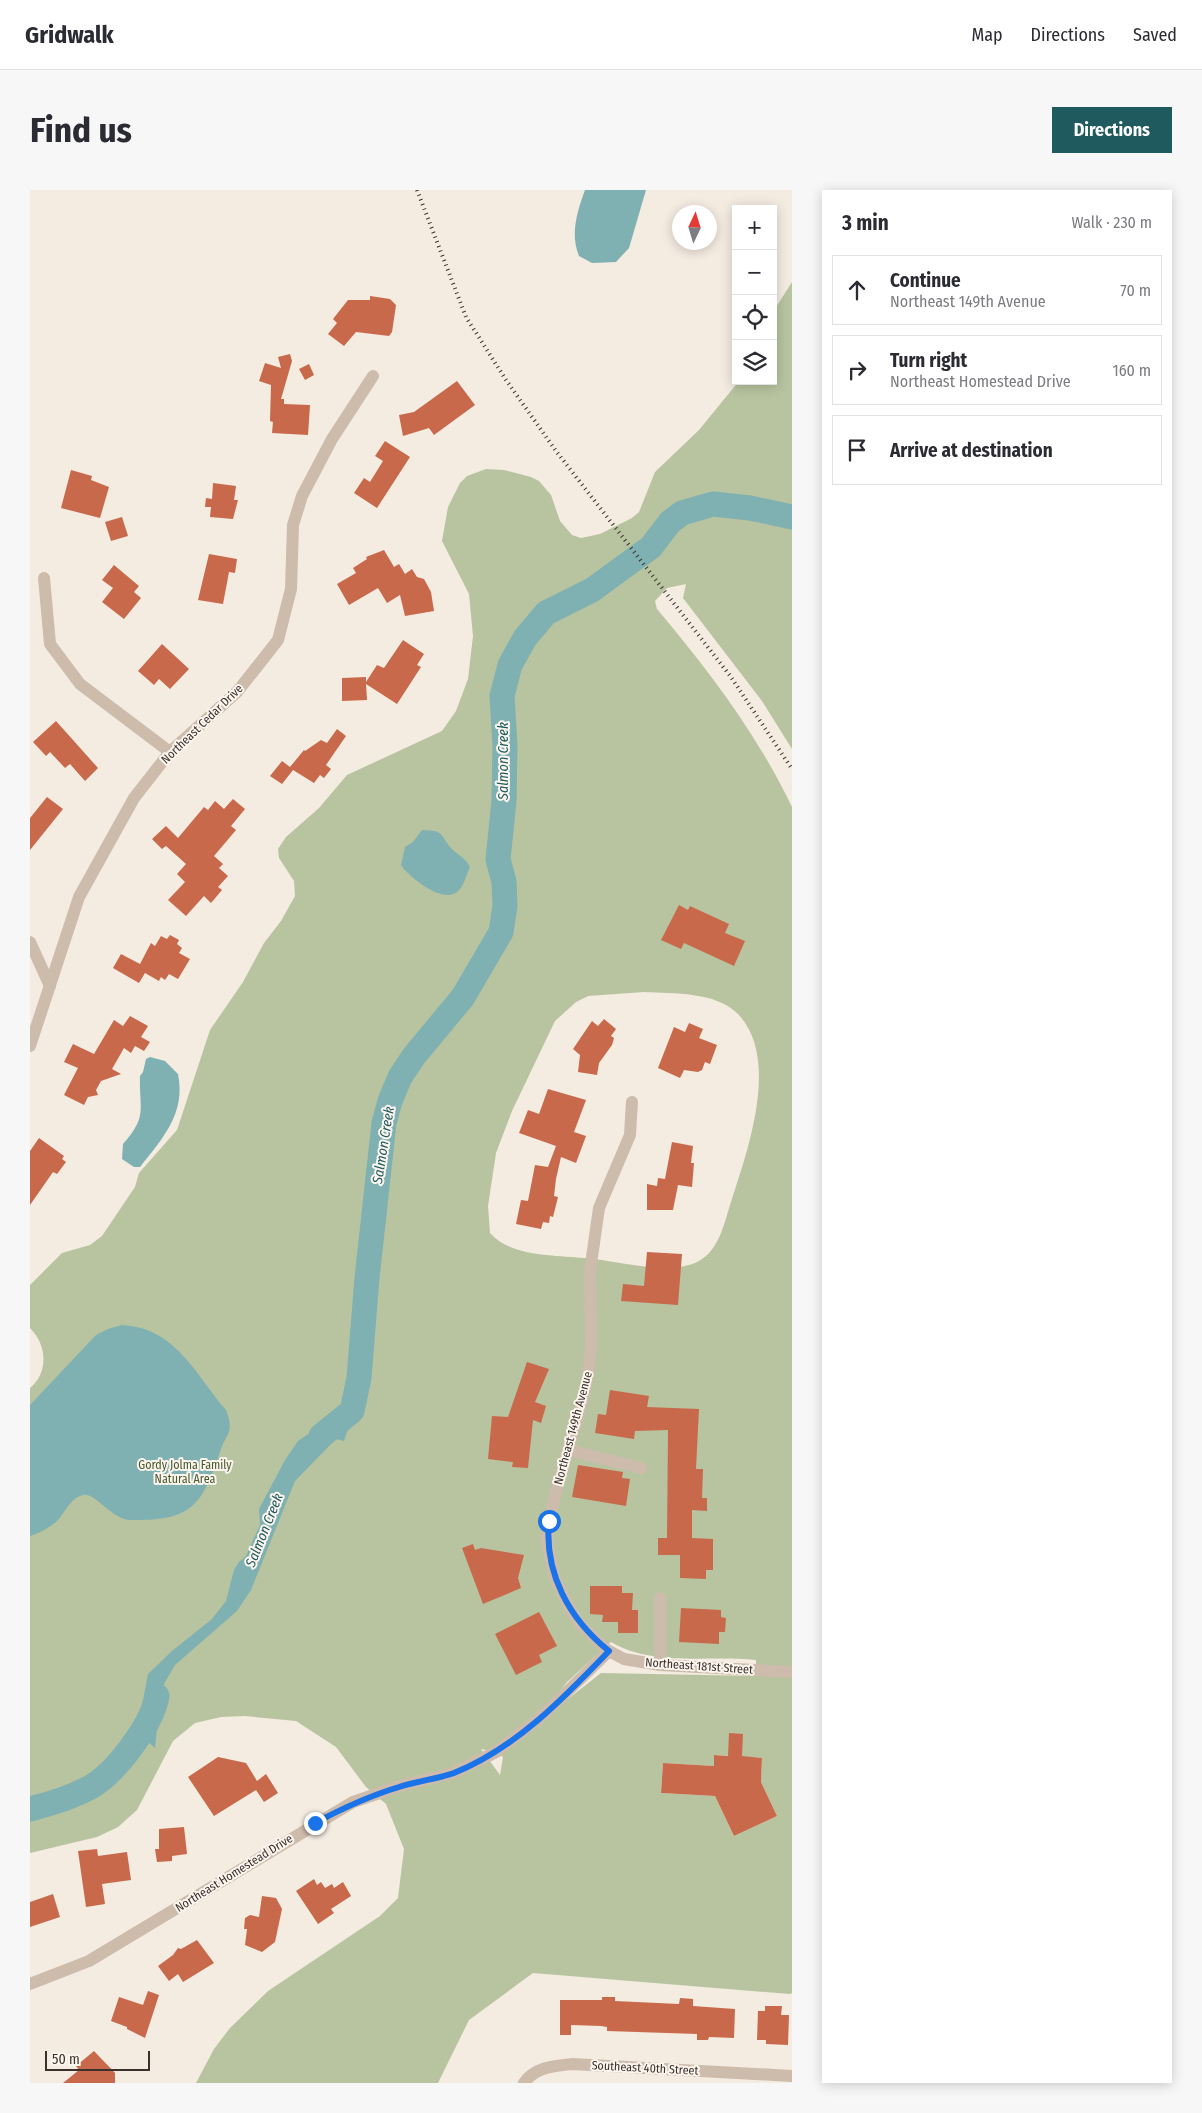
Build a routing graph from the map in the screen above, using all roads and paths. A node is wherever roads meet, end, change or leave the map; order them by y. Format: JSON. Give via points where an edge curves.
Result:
{"nodes":[{"id":1,"x":373,"y":376,"type":"dead end"},
{"id":2,"x":44,"y":578,"type":"dead end"},
{"id":3,"x":170,"y":752,"type":"junction"},
{"id":4,"x":30,"y":942,"type":"edge"},
{"id":5,"x":50,"y":986,"type":"junction"},
{"id":6,"x":30,"y":1046,"type":"edge"},
{"id":7,"x":632,"y":1102,"type":"dead end"},
{"id":8,"x":568,"y":1450,"type":"junction"},
{"id":9,"x":640,"y":1468,"type":"dead end"},
{"id":10,"x":660,"y":1598,"type":"dead end"},
{"id":11,"x":609,"y":1651,"type":"junction"},
{"id":12,"x":660,"y":1665,"type":"junction"},
{"id":13,"x":792,"y":1672,"type":"edge"},
{"id":14,"x":30,"y":1984,"type":"edge"},
{"id":15,"x":670,"y":2069,"type":"junction"},
{"id":16,"x":792,"y":2076,"type":"edge"},
{"id":17,"x":527,"y":2079,"type":"edge"},
{"id":18,"x":669,"y":2083,"type":"edge"}],
"edges":[{"from":1,"to":3,"type":"street","name":"Northeast Cedar Drive","via":[[332,439],[302,496],[293,525],[291,589],[278,640],[237,692]]},
{"from":2,"to":3,"type":"street","via":[[50,644],[80,684]]},
{"from":3,"to":5,"type":"street","name":"Northeast Cedar Drive","via":[[134,798],[79,897]]},
{"from":4,"to":5,"type":"street"},
{"from":5,"to":6,"type":"street","name":"Northeast Cedar Drive"},
{"from":7,"to":8,"type":"street","name":"Northeast 149th Avenue","via":[[630,1135],[598,1208],[590,1271],[589,1369]]},
{"from":8,"to":9,"type":"street"},
{"from":8,"to":11,"type":"street","name":"Northeast 149th Avenue","via":[[549,1521],[547,1540],[550,1558],[554,1576],[570,1609],[593,1638]]},
{"from":10,"to":12,"type":"street"},
{"from":11,"to":12,"type":"street","name":"Northeast 181st Street","via":[[624,1659]]},
{"from":11,"to":14,"type":"street","name":"Northeast Homestead Drive","via":[[542,1716],[496,1752],[453,1773],[353,1802],[89,1961]]},
{"from":12,"to":13,"type":"street","name":"Northeast 181st Street"},
{"from":15,"to":16,"type":"street","name":"Southeast 40th Street"},
{"from":15,"to":17,"type":"street","name":"Southeast 40th Street","via":[[572,2064],[548,2067]]},
{"from":15,"to":18,"type":"street"}]}
